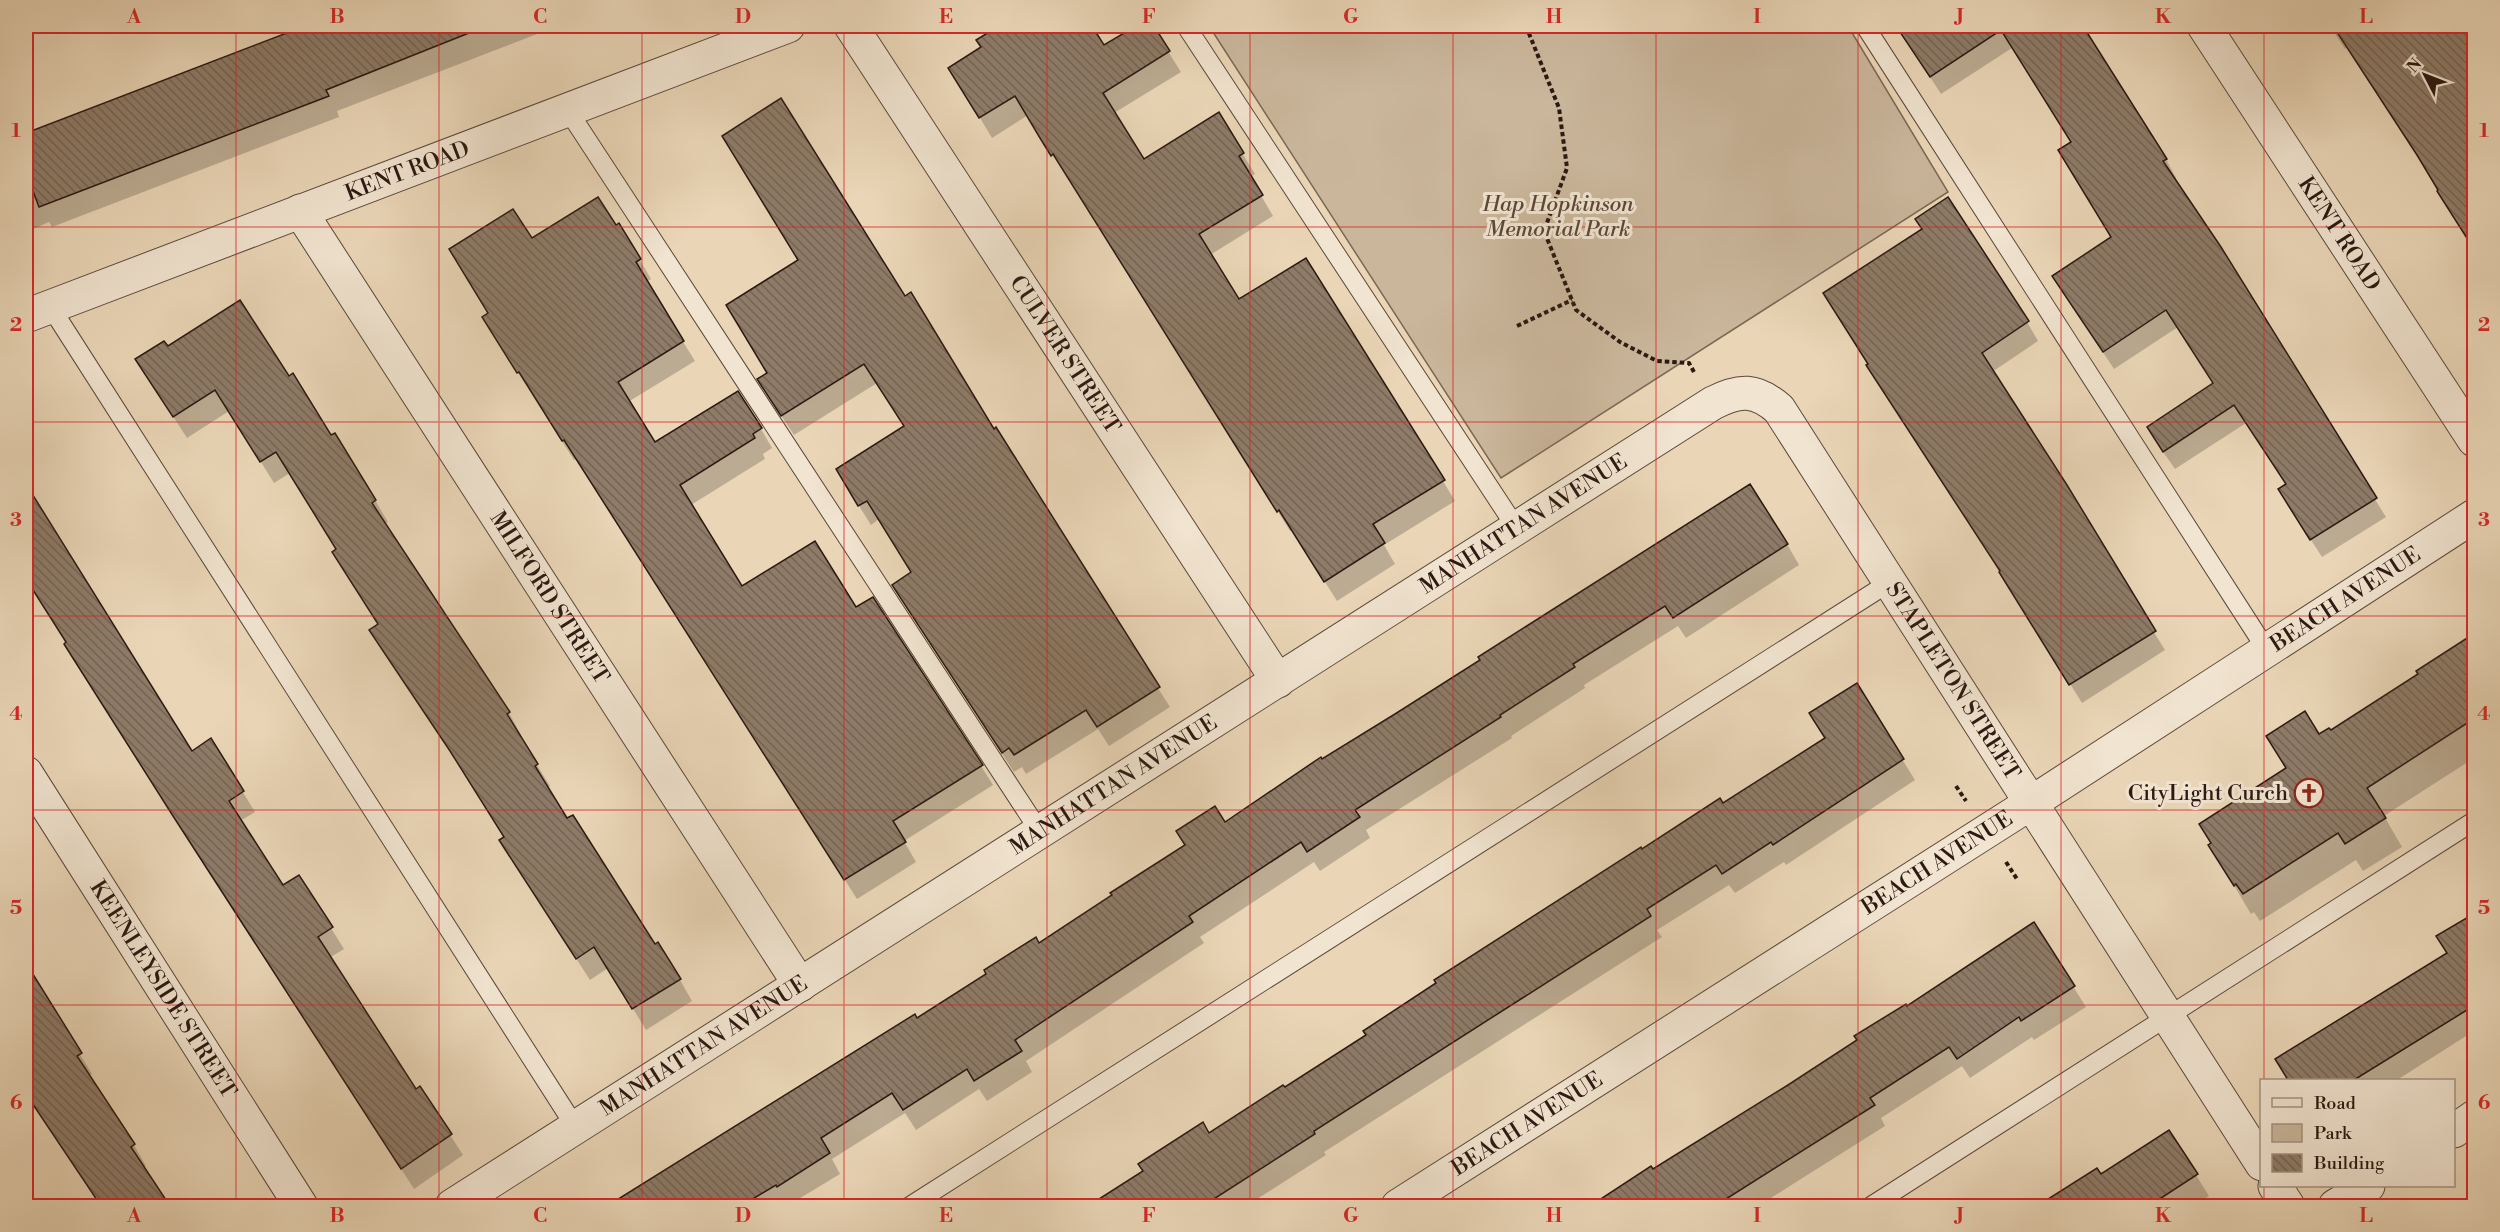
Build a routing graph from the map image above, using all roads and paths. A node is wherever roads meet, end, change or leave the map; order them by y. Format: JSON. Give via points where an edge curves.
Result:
{"nodes":[{"id":1,"x":788,"y":26,"type":"edge"},
{"id":2,"x":851,"y":26,"type":"edge"},
{"id":3,"x":1186,"y":26,"type":"edge"},
{"id":4,"x":1526,"y":26,"type":"edge"},
{"id":5,"x":1865,"y":26,"type":"edge"},
{"id":6,"x":2204,"y":26,"type":"edge"},
{"id":7,"x":567,"y":109,"type":"junction"},
{"id":8,"x":300,"y":211,"type":"junction"},
{"id":9,"x":1572,"y":300,"type":"junction"},
{"id":10,"x":38,"y":311,"type":"edge"},
{"id":11,"x":1517,"y":326,"type":"dead end"},
{"id":12,"x":1713,"y":403,"type":"junction"},
{"id":13,"x":1779,"y":409,"type":"joint"},
{"id":14,"x":2475,"y":440,"type":"edge"},
{"id":15,"x":2475,"y":516,"type":"edge"},
{"id":16,"x":1517,"y":529,"type":"junction"},
{"id":17,"x":1890,"y":582,"type":"junction"},
{"id":18,"x":2266,"y":649,"type":"junction"},
{"id":19,"x":1278,"y":681,"type":"junction"},
{"id":20,"x":26,"y":773,"type":"edge"},
{"id":21,"x":2031,"y":803,"type":"junction"},
{"id":22,"x":2475,"y":821,"type":"edge"},
{"id":23,"x":1040,"y":832,"type":"junction"},
{"id":24,"x":800,"y":985,"type":"junction"},
{"id":25,"x":2168,"y":1017,"type":"junction"},
{"id":26,"x":2475,"y":1118,"type":"edge"},
{"id":27,"x":576,"y":1128,"type":"junction"},
{"id":28,"x":2455,"y":1130,"type":"edge"},
{"id":29,"x":2260,"y":1161,"type":"edge"},
{"id":30,"x":2276,"y":1187,"type":"edge"},
{"id":31,"x":2365,"y":1187,"type":"edge"},
{"id":32,"x":301,"y":1206,"type":"edge"},
{"id":33,"x":452,"y":1206,"type":"edge"},
{"id":34,"x":910,"y":1206,"type":"edge"},
{"id":35,"x":1398,"y":1206,"type":"edge"},
{"id":36,"x":1872,"y":1206,"type":"edge"},
{"id":37,"x":2288,"y":1206,"type":"edge"},
{"id":38,"x":2335,"y":1206,"type":"edge"}],
"edges":[{"from":1,"to":7,"type":"street","name":"KENT ROAD"},
{"from":2,"to":19,"type":"street","name":"CULVER STREET"},
{"from":3,"to":16,"type":"lane"},
{"from":4,"to":9,"type":"path","via":[[1559,108],[1568,168],[1544,231]]},
{"from":5,"to":18,"type":"lane"},
{"from":6,"to":14,"type":"street","name":"KENT ROAD"},
{"from":7,"to":8,"type":"street","name":"KENT ROAD"},
{"from":7,"to":23,"type":"lane"},
{"from":8,"to":10,"type":"street","name":"KENT ROAD"},
{"from":8,"to":24,"type":"street","name":"MILFORD STREET"},
{"from":9,"to":11,"type":"path"},
{"from":9,"to":12,"type":"path","via":[[1576,310],[1620,342],[1657,361],[1689,363]]},
{"from":10,"to":27,"type":"lane"},
{"from":12,"to":13,"type":"street","name":"MANHATTAN AVENUE","via":[[1740,392],[1756,394]]},
{"from":12,"to":16,"type":"street","name":"MANHATTAN AVENUE"},
{"from":13,"to":17,"type":"street","name":"STAPLETON STREET"},
{"from":15,"to":18,"type":"street","name":"BEACH AVENUE"},
{"from":16,"to":19,"type":"street","name":"MANHATTAN AVENUE"},
{"from":17,"to":21,"type":"street","name":"STAPLETON STREET"},
{"from":17,"to":34,"type":"lane"},
{"from":18,"to":21,"type":"street","name":"BEACH AVENUE"},
{"from":19,"to":23,"type":"street","name":"MANHATTAN AVENUE"},
{"from":20,"to":32,"type":"street","name":"KEENLEYSIDE STREET"},
{"from":21,"to":25,"type":"street","name":"STAPLETON STREET"},
{"from":21,"to":35,"type":"street","name":"BEACH AVENUE"},
{"from":22,"to":25,"type":"lane"},
{"from":23,"to":24,"type":"street","name":"MANHATTAN AVENUE"},
{"from":24,"to":27,"type":"street","name":"MANHATTAN AVENUE"},
{"from":25,"to":29,"type":"street","name":"STAPLETON STREET"},
{"from":25,"to":36,"type":"lane"},
{"from":26,"to":28,"type":"street"},
{"from":27,"to":33,"type":"street","name":"MANHATTAN AVENUE"},
{"from":30,"to":37,"type":"street"},
{"from":31,"to":38,"type":"street"}]}
